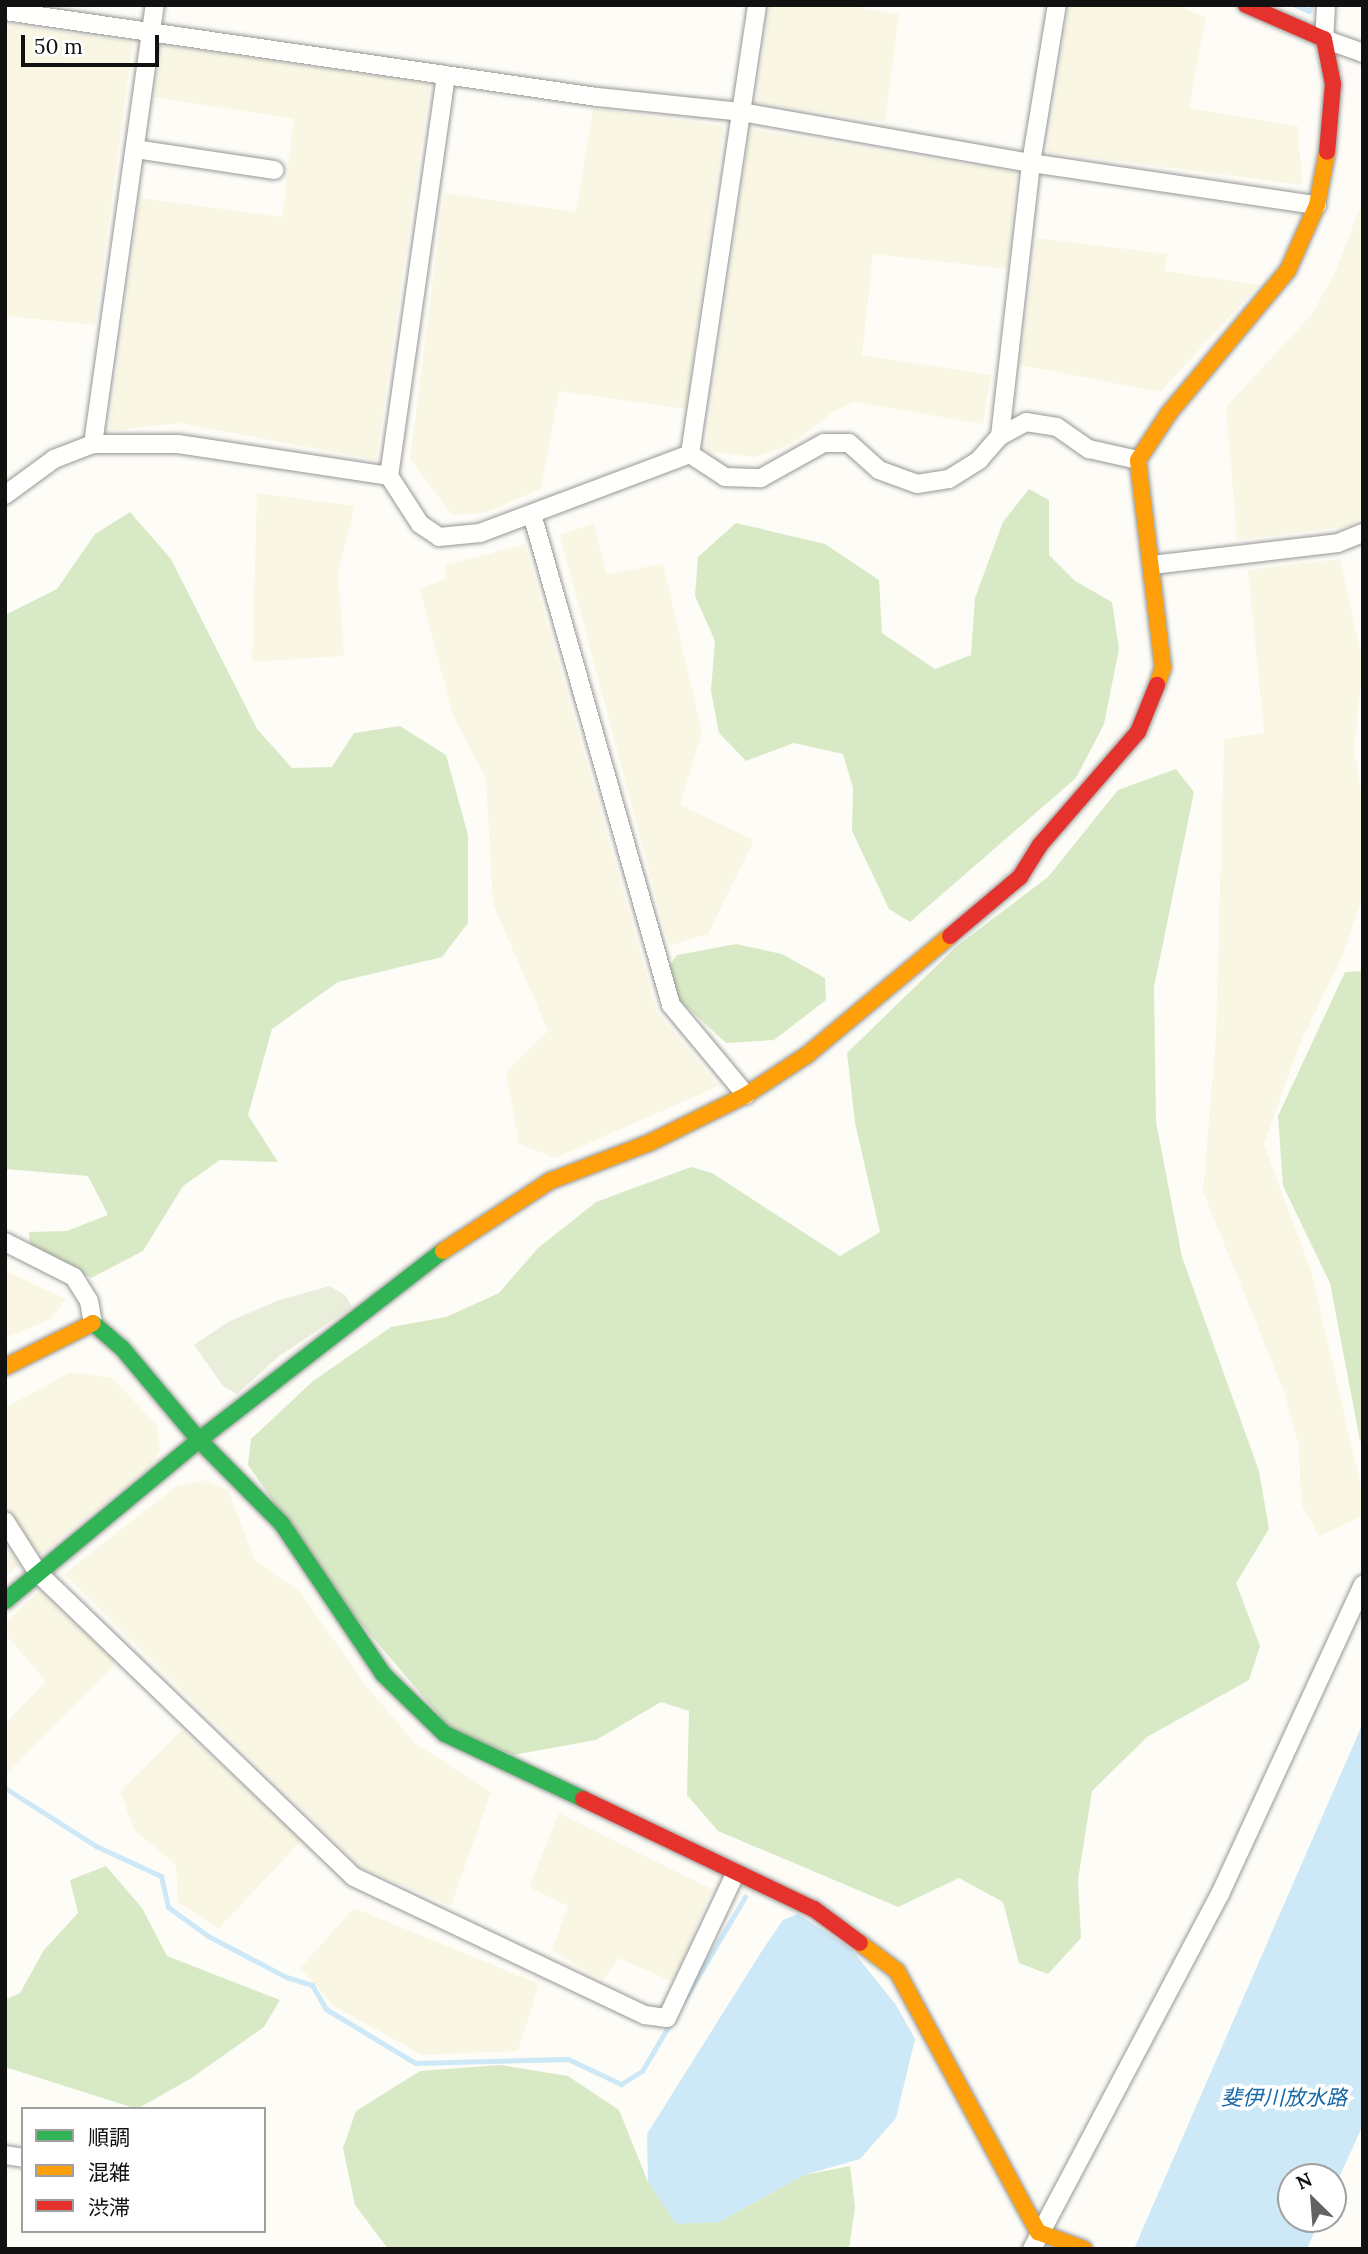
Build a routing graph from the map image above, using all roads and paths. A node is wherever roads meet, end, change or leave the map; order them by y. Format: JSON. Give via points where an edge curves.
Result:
{"nodes":[{"id":1,"x":155,"y":5,"type":"edge"},
{"id":2,"x":757,"y":5,"type":"edge"},
{"id":3,"x":1057,"y":5,"type":"edge"},
{"id":4,"x":1246,"y":5,"type":"edge"},
{"id":5,"x":1326,"y":5,"type":"edge"},
{"id":6,"x":5,"y":11,"type":"edge"},
{"id":7,"x":152,"y":33,"type":"junction"},
{"id":8,"x":1324,"y":39,"type":"junction"},
{"id":9,"x":1363,"y":53,"type":"edge"},
{"id":10,"x":446,"y":76,"type":"junction"},
{"id":11,"x":741,"y":113,"type":"junction"},
{"id":12,"x":135,"y":149,"type":"junction"},
{"id":13,"x":1031,"y":163,"type":"junction"},
{"id":14,"x":274,"y":170,"type":"dead end"},
{"id":15,"x":1317,"y":205,"type":"junction"},
{"id":16,"x":1000,"y":436,"type":"junction"},
{"id":17,"x":93,"y":444,"type":"junction"},
{"id":18,"x":690,"y":454,"type":"junction"},
{"id":19,"x":1138,"y":460,"type":"junction"},
{"id":20,"x":389,"y":476,"type":"junction"},
{"id":21,"x":5,"y":495,"type":"edge"},
{"id":22,"x":532,"y":514,"type":"junction"},
{"id":23,"x":1363,"y":533,"type":"edge"},
{"id":24,"x":1152,"y":565,"type":"junction"},
{"id":25,"x":746,"y":1095,"type":"junction"},
{"id":26,"x":5,"y":1242,"type":"edge"},
{"id":27,"x":93,"y":1323,"type":"junction"},
{"id":28,"x":5,"y":1367,"type":"edge"},
{"id":29,"x":199,"y":1440,"type":"junction"},
{"id":30,"x":5,"y":1521,"type":"edge"},
{"id":31,"x":38,"y":1573,"type":"junction"},
{"id":32,"x":1363,"y":1584,"type":"edge"},
{"id":33,"x":5,"y":1601,"type":"edge"},
{"id":34,"x":735,"y":1874,"type":"junction"},
{"id":35,"x":1035,"y":2240,"type":"edge"},
{"id":36,"x":1079,"y":2247,"type":"edge"}],
"edges":[{"from":1,"to":7,"type":"street"},
{"from":2,"to":11,"type":"street"},
{"from":3,"to":13,"type":"street"},
{"from":4,"to":8,"type":"street"},
{"from":5,"to":8,"type":"street"},
{"from":6,"to":7,"type":"street"},
{"from":7,"to":10,"type":"street"},
{"from":7,"to":12,"type":"street"},
{"from":8,"to":9,"type":"street"},
{"from":8,"to":15,"type":"street","via":[[1333,84],[1325,175]]},
{"from":10,"to":11,"type":"street"},
{"from":10,"to":20,"type":"street"},
{"from":11,"to":13,"type":"street"},
{"from":11,"to":18,"type":"street"},
{"from":12,"to":14,"type":"street"},
{"from":12,"to":17,"type":"street"},
{"from":13,"to":15,"type":"street"},
{"from":13,"to":16,"type":"street"},
{"from":15,"to":19,"type":"street","via":[[1288,270],[1169,413]]},
{"from":16,"to":18,"type":"street","via":[[979,460],[949,480],[917,484],[879,470],[849,443],[824,443],[761,478],[725,477]]},
{"from":16,"to":19,"type":"street","via":[[1026,422],[1057,427],[1089,449]]},
{"from":17,"to":20,"type":"street","via":[[178,444]]},
{"from":17,"to":21,"type":"street","via":[[54,458]]},
{"from":18,"to":22,"type":"street"},
{"from":19,"to":24,"type":"street"},
{"from":20,"to":22,"type":"street","via":[[420,524],[439,537],[480,533]]},
{"from":22,"to":25,"type":"street","via":[[671,1005]]},
{"from":23,"to":24,"type":"street","via":[[1338,543]]},
{"from":24,"to":25,"type":"street","via":[[1163,668],[1138,732],[1040,845],[1020,877],[807,1055]]},
{"from":25,"to":29,"type":"street","via":[[649,1143],[550,1181],[480,1225]]},
{"from":26,"to":27,"type":"street","via":[[74,1277],[89,1301]]},
{"from":27,"to":28,"type":"street"},
{"from":27,"to":29,"type":"street","via":[[122,1348]]},
{"from":29,"to":31,"type":"street"},
{"from":29,"to":34,"type":"street","via":[[282,1524],[383,1674],[445,1734]]},
{"from":30,"to":31,"type":"street"},
{"from":31,"to":33,"type":"street"},
{"from":31,"to":34,"type":"street","via":[[354,1877],[645,2015],[667,2018]]},
{"from":32,"to":35,"type":"street","via":[[1220,1895]]},
{"from":34,"to":35,"type":"street","via":[[814,1909],[897,1971]]},
{"from":35,"to":36,"type":"street"}]}
